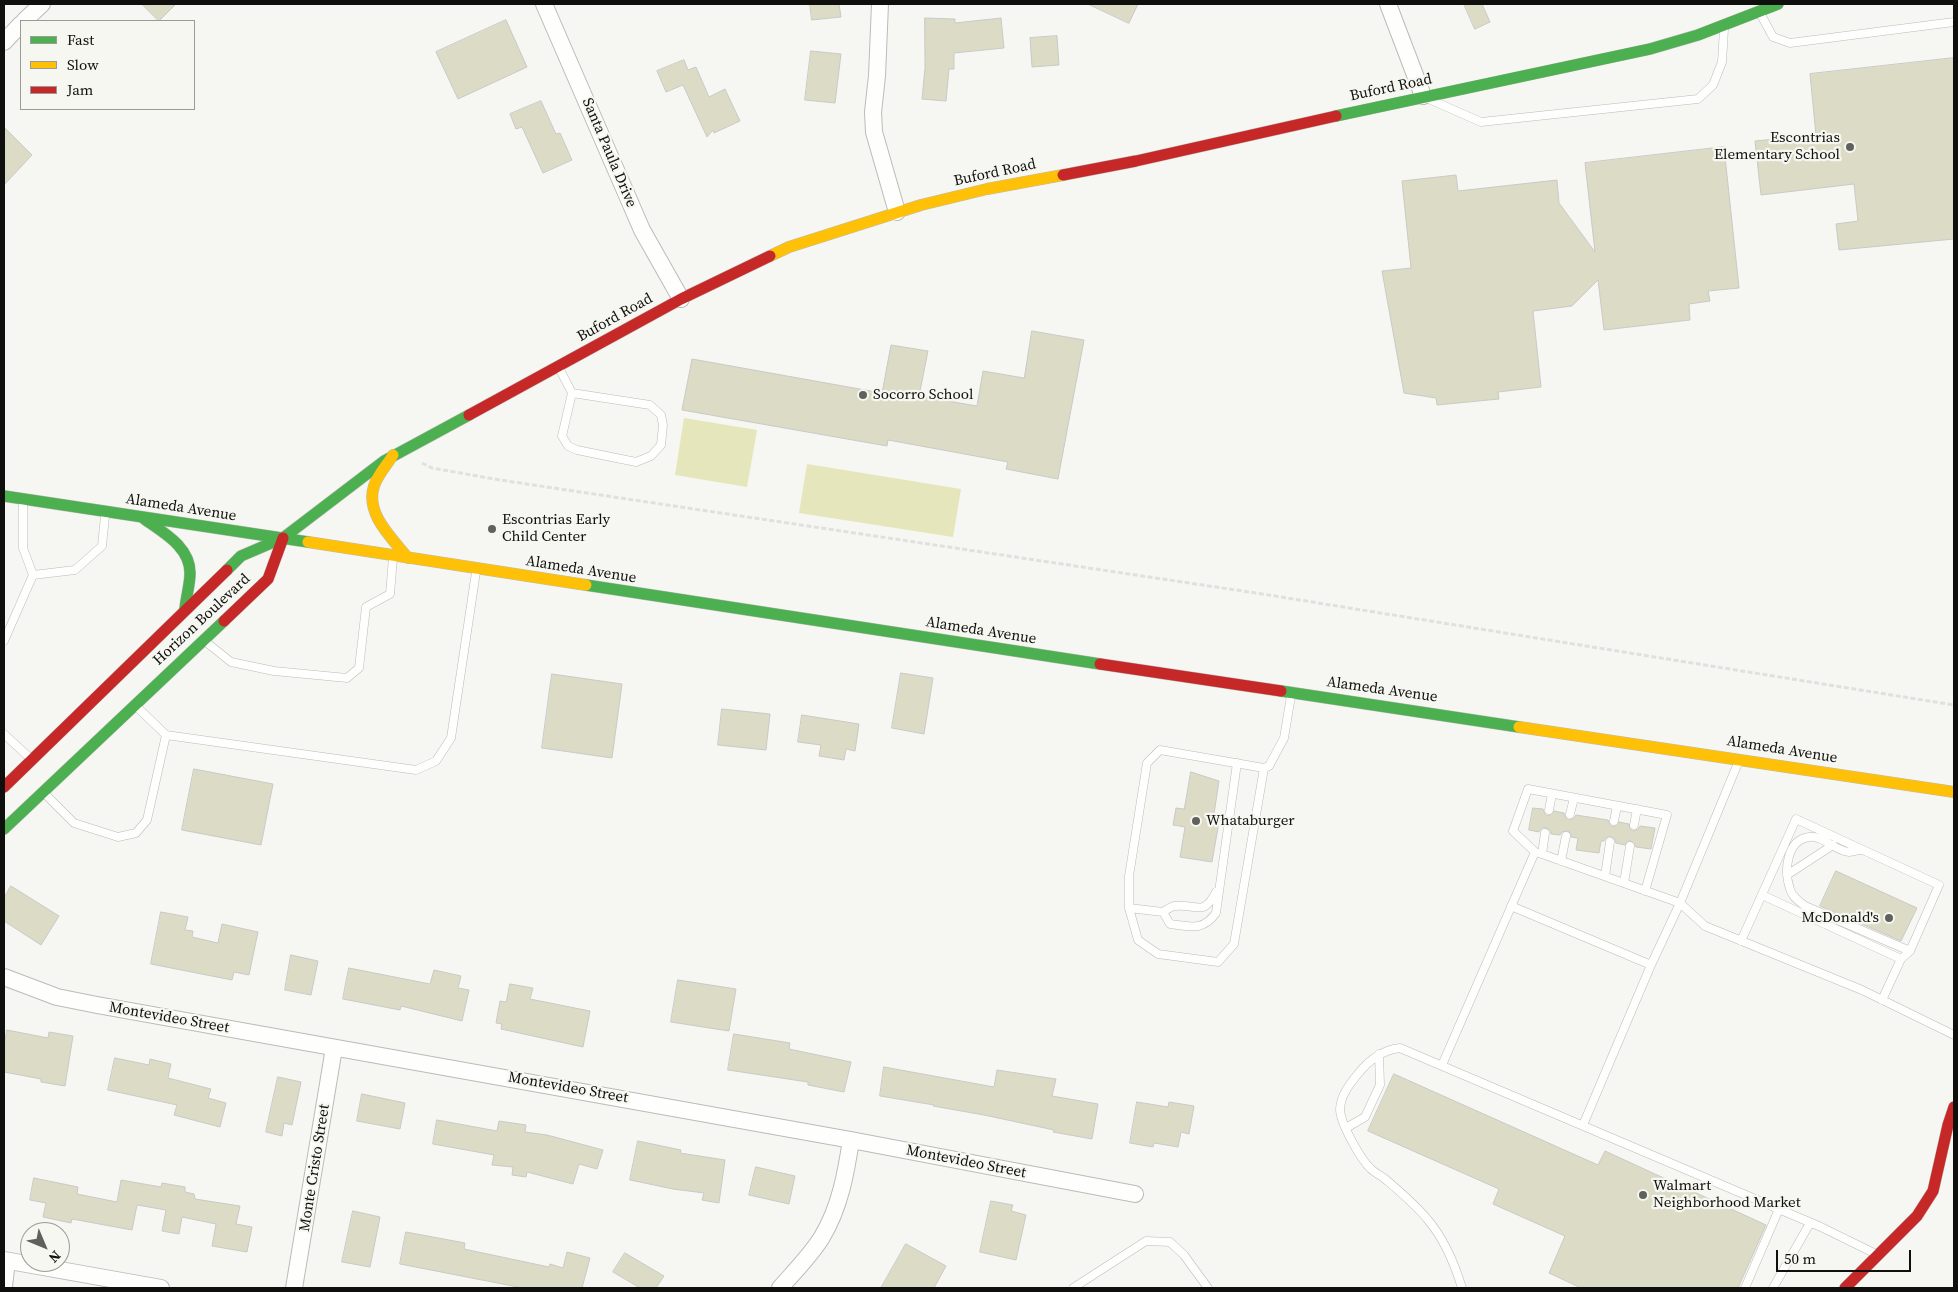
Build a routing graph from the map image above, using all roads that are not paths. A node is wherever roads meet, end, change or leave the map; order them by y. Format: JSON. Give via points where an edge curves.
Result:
{"nodes":[{"id":1,"x":42,"y":4,"type":"edge"},
{"id":2,"x":544,"y":4,"type":"edge"},
{"id":3,"x":880,"y":4,"type":"edge"},
{"id":4,"x":1388,"y":4,"type":"edge"},
{"id":5,"x":1769,"y":7,"type":"edge"},
{"id":6,"x":25,"y":20,"type":"edge"},
{"id":7,"x":1954,"y":22,"type":"edge"},
{"id":8,"x":20,"y":25,"type":"edge"},
{"id":9,"x":1724,"y":25,"type":"junction"},
{"id":10,"x":4,"y":42,"type":"edge"},
{"id":11,"x":1422,"y":96,"type":"junction"},
{"id":12,"x":897,"y":212,"type":"junction"},
{"id":13,"x":681,"y":299,"type":"junction"},
{"id":14,"x":558,"y":366,"type":"junction"},
{"id":15,"x":572,"y":393,"type":"junction"},
{"id":16,"x":398,"y":453,"type":"junction"},
{"id":17,"x":4,"y":496,"type":"edge"},
{"id":18,"x":23,"y":499,"type":"junction"},
{"id":19,"x":105,"y":511,"type":"junction"},
{"id":20,"x":141,"y":517,"type":"junction"},
{"id":21,"x":283,"y":538,"type":"junction"},
{"id":22,"x":394,"y":555,"type":"junction"},
{"id":23,"x":408,"y":558,"type":"junction"},
{"id":24,"x":476,"y":569,"type":"junction"},
{"id":25,"x":33,"y":575,"type":"junction"},
{"id":26,"x":185,"y":610,"type":"junction"},
{"id":27,"x":203,"y":639,"type":"junction"},
{"id":28,"x":4,"y":641,"type":"edge"},
{"id":29,"x":1292,"y":692,"type":"junction"},
{"id":30,"x":134,"y":704,"type":"junction"},
{"id":31,"x":4,"y":734,"type":"edge"},
{"id":32,"x":166,"y":735,"type":"junction"},
{"id":33,"x":1740,"y":759,"type":"junction"},
{"id":34,"x":32,"y":760,"type":"junction"},
{"id":35,"x":1237,"y":763,"type":"junction"},
{"id":36,"x":1264,"y":768,"type":"junction"},
{"id":37,"x":4,"y":787,"type":"edge"},
{"id":38,"x":42,"y":792,"type":"junction"},
{"id":39,"x":1954,"y":792,"type":"edge"},
{"id":40,"x":1552,"y":794,"type":"junction"},
{"id":41,"x":1574,"y":798,"type":"junction"},
{"id":42,"x":1618,"y":806,"type":"junction"},
{"id":43,"x":1637,"y":809,"type":"junction"},
{"id":44,"x":1549,"y":810,"type":"dead end"},
{"id":45,"x":1570,"y":814,"type":"dead end"},
{"id":46,"x":1614,"y":821,"type":"dead end"},
{"id":47,"x":1634,"y":825,"type":"dead end"},
{"id":48,"x":4,"y":829,"type":"edge"},
{"id":49,"x":1545,"y":833,"type":"dead end"},
{"id":50,"x":1566,"y":836,"type":"dead end"},
{"id":51,"x":1610,"y":842,"type":"dead end"},
{"id":52,"x":1833,"y":845,"type":"junction"},
{"id":53,"x":1630,"y":846,"type":"dead end"},
{"id":54,"x":1861,"y":850,"type":"junction"},
{"id":55,"x":1538,"y":853,"type":"junction"},
{"id":56,"x":1561,"y":861,"type":"junction"},
{"id":57,"x":1787,"y":875,"type":"junction"},
{"id":58,"x":1605,"y":876,"type":"junction"},
{"id":59,"x":1624,"y":883,"type":"junction"},
{"id":60,"x":1218,"y":888,"type":"junction"},
{"id":61,"x":1645,"y":890,"type":"junction"},
{"id":62,"x":1762,"y":895,"type":"junction"},
{"id":63,"x":1680,"y":903,"type":"junction"},
{"id":64,"x":1512,"y":906,"type":"junction"},
{"id":65,"x":1129,"y":908,"type":"junction"},
{"id":66,"x":1163,"y":912,"type":"junction"},
{"id":67,"x":1741,"y":941,"type":"junction"},
{"id":68,"x":1910,"y":951,"type":"junction"},
{"id":69,"x":1901,"y":959,"type":"junction"},
{"id":70,"x":1651,"y":965,"type":"junction"},
{"id":71,"x":4,"y":976,"type":"edge"},
{"id":72,"x":1882,"y":1000,"type":"junction"},
{"id":73,"x":1954,"y":1035,"type":"edge"},
{"id":74,"x":334,"y":1048,"type":"junction"},
{"id":75,"x":1379,"y":1054,"type":"junction"},
{"id":76,"x":1442,"y":1065,"type":"junction"},
{"id":77,"x":1954,"y":1107,"type":"edge"},
{"id":78,"x":1583,"y":1125,"type":"junction"},
{"id":79,"x":1346,"y":1128,"type":"junction"},
{"id":80,"x":852,"y":1140,"type":"junction"},
{"id":81,"x":1135,"y":1194,"type":"dead end"},
{"id":82,"x":1778,"y":1209,"type":"junction"},
{"id":83,"x":1810,"y":1223,"type":"junction"},
{"id":84,"x":1878,"y":1254,"type":"junction"},
{"id":85,"x":6,"y":1261,"type":"edge"},
{"id":86,"x":4,"y":1286,"type":"edge"},
{"id":87,"x":161,"y":1288,"type":"edge"},
{"id":88,"x":294,"y":1288,"type":"edge"},
{"id":89,"x":780,"y":1288,"type":"edge"},
{"id":90,"x":1073,"y":1288,"type":"edge"},
{"id":91,"x":1208,"y":1288,"type":"edge"},
{"id":92,"x":1462,"y":1288,"type":"edge"},
{"id":93,"x":1745,"y":1288,"type":"edge"},
{"id":94,"x":1773,"y":1288,"type":"edge"},
{"id":95,"x":1845,"y":1288,"type":"edge"}],
"edges":[{"from":1,"to":6,"type":"street"},
{"from":2,"to":13,"type":"street","name":"Santa Paula Drive","via":[[642,230]]},
{"from":3,"to":12,"type":"street","via":[[874,132]]},
{"from":4,"to":11,"type":"street"},
{"from":5,"to":7,"type":"lane","via":[[1773,36],[1790,43]]},
{"from":5,"to":9,"type":"main road","name":"Buford Road"},
{"from":8,"to":10,"type":"street"},
{"from":9,"to":11,"type":"main road","name":"Buford Road","via":[[1650,50]]},
{"from":9,"to":11,"type":"lane","via":[[1722,62],[1712,85],[1698,99],[1481,122]]},
{"from":11,"to":12,"type":"main road","name":"Buford Road","via":[[1136,161],[987,189]]},
{"from":12,"to":13,"type":"main road","name":"Buford Road","via":[[789,247]]},
{"from":13,"to":14,"type":"main road","name":"Buford Road"},
{"from":14,"to":15,"type":"lane"},
{"from":14,"to":16,"type":"main road","name":"Buford Road"},
{"from":15,"to":15,"type":"lane","via":[[562,436],[568,446],[636,462],[650,456],[661,445],[661,415],[650,405]]},
{"from":16,"to":21,"type":"main road","name":"Buford Road","via":[[362,476]]},
{"from":16,"to":23,"type":"main road","via":[[374,487],[372,505]]},
{"from":17,"to":18,"type":"main road","name":"Alameda Avenue"},
{"from":18,"to":19,"type":"main road","name":"Alameda Avenue"},
{"from":18,"to":25,"type":"lane","via":[[23,548]]},
{"from":19,"to":20,"type":"main road","name":"Alameda Avenue"},
{"from":19,"to":25,"type":"lane","via":[[102,546],[75,570]]},
{"from":20,"to":21,"type":"main road","name":"Alameda Avenue"},
{"from":20,"to":26,"type":"main road","via":[[187,556],[190,570]]},
{"from":21,"to":22,"type":"main road","name":"Alameda Avenue"},
{"from":21,"to":26,"type":"main road","name":"Horizon Boulevard","via":[[240,556]]},
{"from":21,"to":27,"type":"main road","name":"Horizon Boulevard","via":[[268,579]]},
{"from":22,"to":23,"type":"main road","name":"Alameda Avenue"},
{"from":22,"to":27,"type":"lane","via":[[390,594],[366,607],[359,668],[347,678],[274,671],[231,662]]},
{"from":23,"to":24,"type":"main road","name":"Alameda Avenue"},
{"from":24,"to":29,"type":"main road","name":"Alameda Avenue"},
{"from":24,"to":32,"type":"lane","via":[[451,738],[436,761],[416,770]]},
{"from":25,"to":28,"type":"lane"},
{"from":26,"to":34,"type":"main road","name":"Horizon Boulevard"},
{"from":27,"to":30,"type":"main road","name":"Horizon Boulevard"},
{"from":29,"to":33,"type":"main road","name":"Alameda Avenue"},
{"from":29,"to":36,"type":"lane","via":[[1284,738],[1269,766]]},
{"from":30,"to":32,"type":"lane"},
{"from":30,"to":38,"type":"main road","name":"Horizon Boulevard"},
{"from":31,"to":34,"type":"lane"},
{"from":32,"to":38,"type":"lane","via":[[147,820],[136,833],[118,837],[74,823]]},
{"from":33,"to":39,"type":"main road","name":"Alameda Avenue"},
{"from":33,"to":63,"type":"lane"},
{"from":34,"to":37,"type":"main road","name":"Horizon Boulevard"},
{"from":35,"to":36,"type":"lane"},
{"from":35,"to":60,"type":"lane"},
{"from":35,"to":65,"type":"lane","via":[[1160,750],[1147,763],[1129,876]]},
{"from":36,"to":65,"type":"lane","via":[[1234,944],[1218,962],[1158,954],[1138,940]]},
{"from":38,"to":48,"type":"main road","name":"Horizon Boulevard"},
{"from":40,"to":41,"type":"lane"},
{"from":40,"to":44,"type":"lane"},
{"from":40,"to":55,"type":"lane","via":[[1528,790],[1513,832]]},
{"from":41,"to":42,"type":"lane"},
{"from":41,"to":45,"type":"lane"},
{"from":42,"to":43,"type":"lane"},
{"from":42,"to":46,"type":"lane"},
{"from":43,"to":47,"type":"lane"},
{"from":43,"to":61,"type":"lane","via":[[1667,815]]},
{"from":49,"to":55,"type":"lane"},
{"from":50,"to":56,"type":"lane"},
{"from":51,"to":58,"type":"lane"},
{"from":52,"to":54,"type":"lane","via":[[1849,852]]},
{"from":52,"to":57,"type":"lane"},
{"from":52,"to":57,"type":"lane","via":[[1809,837],[1799,841],[1791,849]]},
{"from":53,"to":59,"type":"lane"},
{"from":54,"to":62,"type":"lane","via":[[1796,819]]},
{"from":54,"to":68,"type":"lane","via":[[1939,885]]},
{"from":55,"to":56,"type":"lane"},
{"from":55,"to":64,"type":"lane"},
{"from":56,"to":58,"type":"lane"},
{"from":57,"to":68,"type":"lane","via":[[1796,900]]},
{"from":58,"to":59,"type":"lane"},
{"from":59,"to":61,"type":"lane"},
{"from":60,"to":66,"type":"lane","via":[[1209,905],[1202,909],[1173,906]]},
{"from":60,"to":66,"type":"lane","via":[[1216,913],[1209,923],[1197,927],[1170,924]]},
{"from":61,"to":63,"type":"lane"},
{"from":62,"to":67,"type":"lane"},
{"from":62,"to":69,"type":"lane"},
{"from":63,"to":67,"type":"lane","via":[[1705,926]]},
{"from":63,"to":70,"type":"lane"},
{"from":64,"to":70,"type":"lane"},
{"from":64,"to":76,"type":"lane"},
{"from":65,"to":66,"type":"lane"},
{"from":67,"to":72,"type":"lane"},
{"from":68,"to":69,"type":"lane"},
{"from":69,"to":72,"type":"lane"},
{"from":70,"to":78,"type":"lane"},
{"from":71,"to":74,"type":"street","name":"Montevideo Street","via":[[57,997]]},
{"from":72,"to":73,"type":"lane"},
{"from":74,"to":80,"type":"street","name":"Montevideo Street"},
{"from":74,"to":88,"type":"street","name":"Monte Cristo Street"},
{"from":75,"to":76,"type":"lane","via":[[1400,1048]]},
{"from":75,"to":79,"type":"lane","via":[[1380,1086],[1365,1117]]},
{"from":75,"to":79,"type":"lane","via":[[1346,1088],[1340,1110]]},
{"from":76,"to":78,"type":"lane"},
{"from":77,"to":84,"type":"main road","via":[[1933,1191],[1917,1216]]},
{"from":78,"to":82,"type":"lane"},
{"from":79,"to":92,"type":"lane","via":[[1371,1169],[1415,1207],[1438,1234]]},
{"from":80,"to":81,"type":"street","name":"Montevideo Street"},
{"from":80,"to":89,"type":"street","via":[[844,1181],[822,1237]]},
{"from":82,"to":83,"type":"lane"},
{"from":82,"to":93,"type":"lane"},
{"from":83,"to":84,"type":"lane"},
{"from":83,"to":94,"type":"lane"},
{"from":84,"to":95,"type":"main road"},
{"from":85,"to":86,"type":"street"},
{"from":85,"to":87,"type":"street"},
{"from":90,"to":91,"type":"lane","via":[[1146,1241],[1170,1242],[1184,1255]]}]}
